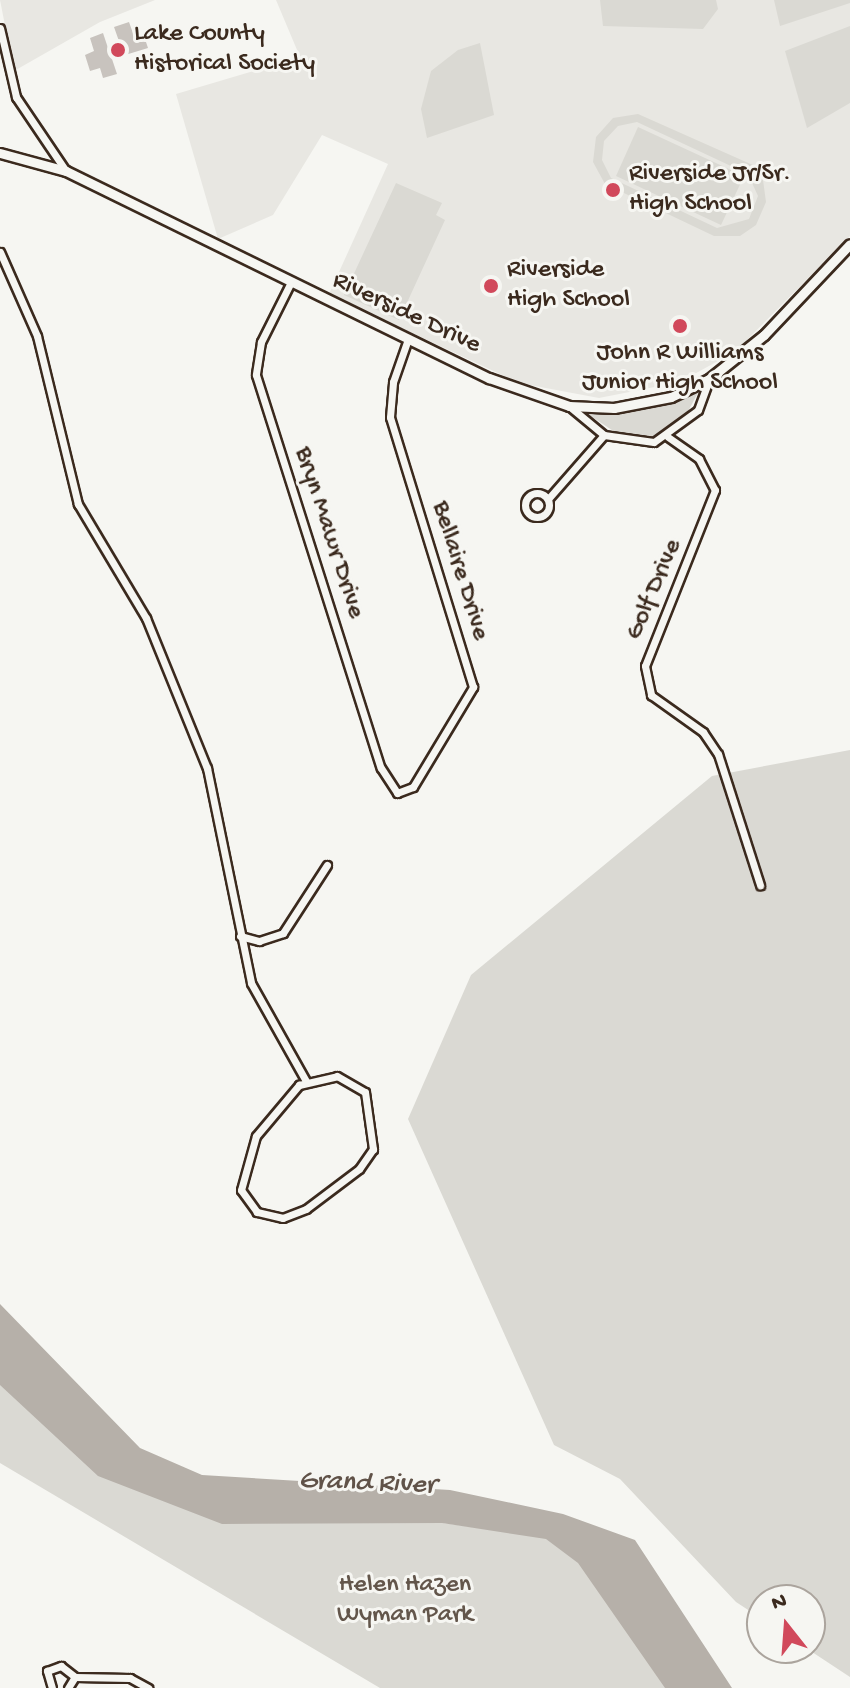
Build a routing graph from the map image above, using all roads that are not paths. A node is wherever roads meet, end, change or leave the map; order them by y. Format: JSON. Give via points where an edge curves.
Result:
{"nodes":[{"id":1,"x":0,"y":28,"type":"edge"},
{"id":2,"x":0,"y":153,"type":"edge"},
{"id":3,"x":66,"y":171,"type":"junction"},
{"id":4,"x":850,"y":244,"type":"edge"},
{"id":5,"x":0,"y":252,"type":"edge"},
{"id":6,"x":290,"y":284,"type":"junction"},
{"id":7,"x":408,"y":339,"type":"junction"},
{"id":8,"x":709,"y":379,"type":"junction"},
{"id":9,"x":569,"y":406,"type":"junction"},
{"id":10,"x":604,"y":435,"type":"junction"},
{"id":11,"x":668,"y":437,"type":"junction"},
{"id":12,"x":548,"y":499,"type":"dead end"},
{"id":13,"x":397,"y":793,"type":"joint"},
{"id":14,"x":327,"y":865,"type":"dead end"},
{"id":15,"x":760,"y":885,"type":"dead end"},
{"id":16,"x":240,"y":936,"type":"junction"},
{"id":17,"x":306,"y":1081,"type":"junction"},
{"id":18,"x":75,"y":1677,"type":"junction"},
{"id":19,"x":52,"y":1688,"type":"edge"},
{"id":20,"x":68,"y":1688,"type":"edge"},
{"id":21,"x":148,"y":1688,"type":"edge"}],
"edges":[{"from":1,"to":3,"type":"street","name":"Riverside Drive","via":[[16,97]]},
{"from":2,"to":3,"type":"main road"},
{"from":3,"to":6,"type":"main road","name":"Riverside Drive"},
{"from":4,"to":8,"type":"main road","name":"Riverside Drive","via":[[764,335]]},
{"from":5,"to":16,"type":"street","via":[[37,336],[78,505],[146,618],[207,768]]},
{"from":6,"to":7,"type":"main road","name":"Riverside Drive"},
{"from":6,"to":13,"type":"street","name":"Bryn Mawr Drive","via":[[261,342],[256,375],[381,768]]},
{"from":7,"to":9,"type":"main road","name":"Riverside Drive","via":[[489,378]]},
{"from":7,"to":13,"type":"street","name":"Bellaire Drive","via":[[393,382],[390,417],[473,687],[413,787]]},
{"from":8,"to":9,"type":"main road","name":"Riverside Drive","via":[[657,400],[614,408]]},
{"from":8,"to":11,"type":"street","via":[[698,410]]},
{"from":9,"to":10,"type":"street"},
{"from":10,"to":11,"type":"street","via":[[641,445]]},
{"from":10,"to":12,"type":"street"},
{"from":11,"to":15,"type":"street","name":"Golf Drive","via":[[699,459],[715,490],[645,666],[651,695],[703,732],[718,754]]},
{"from":14,"to":16,"type":"street","via":[[283,933],[270,940]]},
{"from":16,"to":17,"type":"street","via":[[251,983]]},
{"from":17,"to":17,"type":"street","via":[[337,1076],[365,1092],[373,1149],[359,1169],[306,1209],[270,1217],[257,1212],[241,1190],[245,1159],[256,1136]]},
{"from":18,"to":19,"type":"street","via":[[53,1666],[47,1671]]},
{"from":18,"to":20,"type":"street"},
{"from":18,"to":21,"type":"street","via":[[130,1678]]}]}
